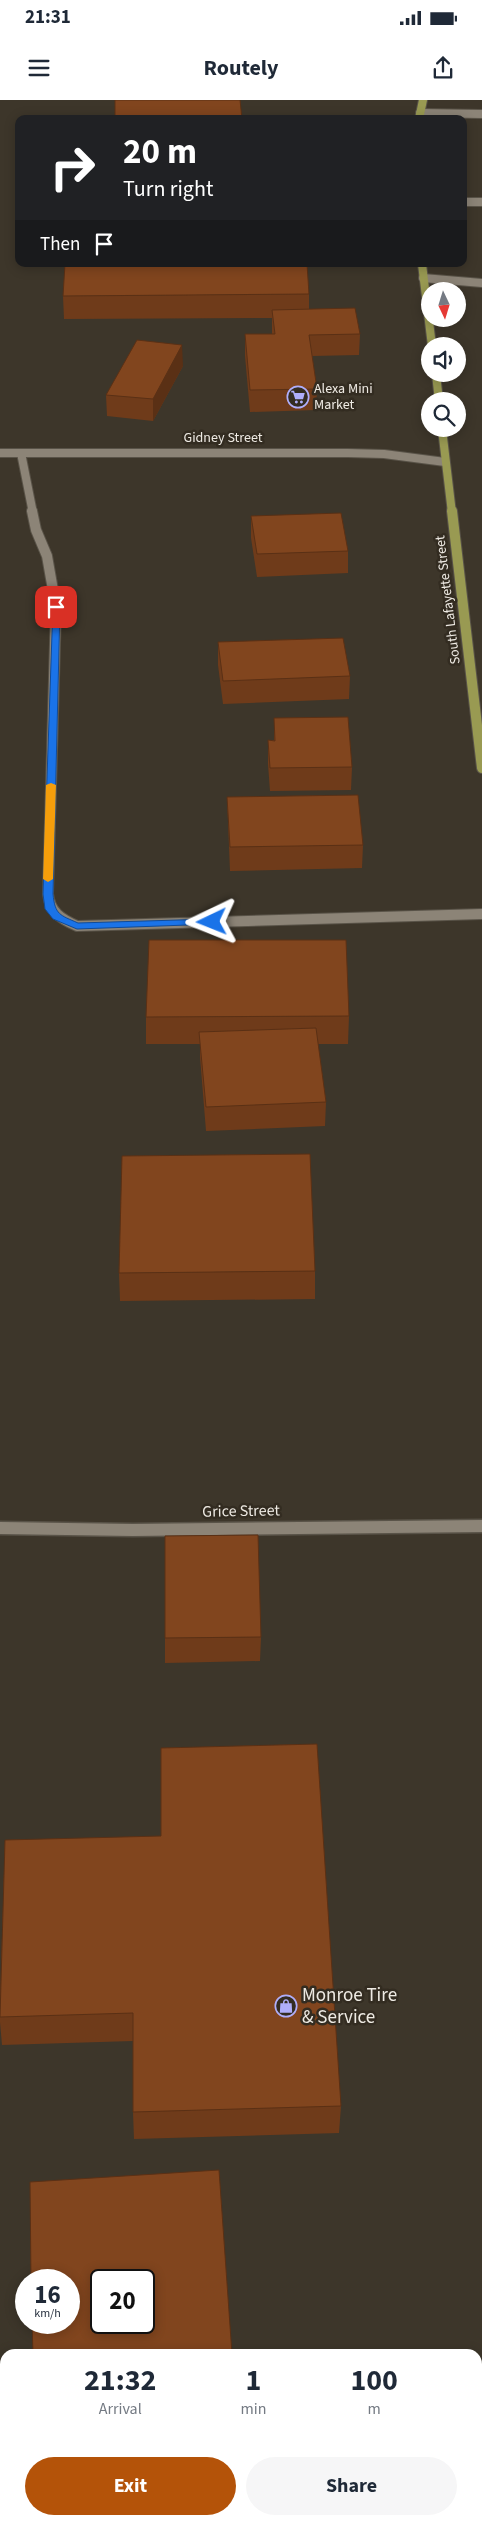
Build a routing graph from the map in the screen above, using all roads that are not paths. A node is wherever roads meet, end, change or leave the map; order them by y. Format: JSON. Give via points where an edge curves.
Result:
{"nodes":[{"id":1,"x":423,"y":100,"type":"edge"},
{"id":2,"x":482,"y":114,"type":"edge"},
{"id":3,"x":419,"y":115,"type":"edge"},
{"id":4,"x":450,"y":115,"type":"edge"},
{"id":5,"x":467,"y":202,"type":"edge"},
{"id":6,"x":482,"y":202,"type":"edge"},
{"id":7,"x":422,"y":267,"type":"edge"},
{"id":8,"x":424,"y":278,"type":"junction"},
{"id":9,"x":482,"y":283,"type":"edge"},
{"id":10,"x":431,"y":337,"type":"edge"},
{"id":11,"x":443,"y":437,"type":"edge"},
{"id":12,"x":0,"y":453,"type":"edge"},
{"id":13,"x":21,"y":453,"type":"junction"},
{"id":14,"x":445,"y":462,"type":"junction"},
{"id":15,"x":482,"y":768,"type":"edge"},
{"id":16,"x":482,"y":914,"type":"edge"},
{"id":17,"x":482,"y":1526,"type":"edge"},
{"id":18,"x":0,"y":1528,"type":"edge"}],
"edges":[{"from":1,"to":3,"type":"main road"},
{"from":2,"to":4,"type":"street"},
{"from":5,"to":6,"type":"street"},
{"from":7,"to":8,"type":"main road"},
{"from":8,"to":9,"type":"street"},
{"from":8,"to":10,"type":"main road"},
{"from":11,"to":14,"type":"main road","name":"South Lafayette Street"},
{"from":12,"to":13,"type":"street","name":"Gidney Street"},
{"from":13,"to":14,"type":"street","name":"Gidney Street","via":[[348,453]]},
{"from":13,"to":16,"type":"street","via":[[36,530],[47,556],[56,607],[48,901],[56,917],[77,926]]},
{"from":14,"to":15,"type":"main road","name":"South Lafayette Street"},
{"from":17,"to":18,"type":"street","name":"Grice Street","via":[[133,1530]]}]}
